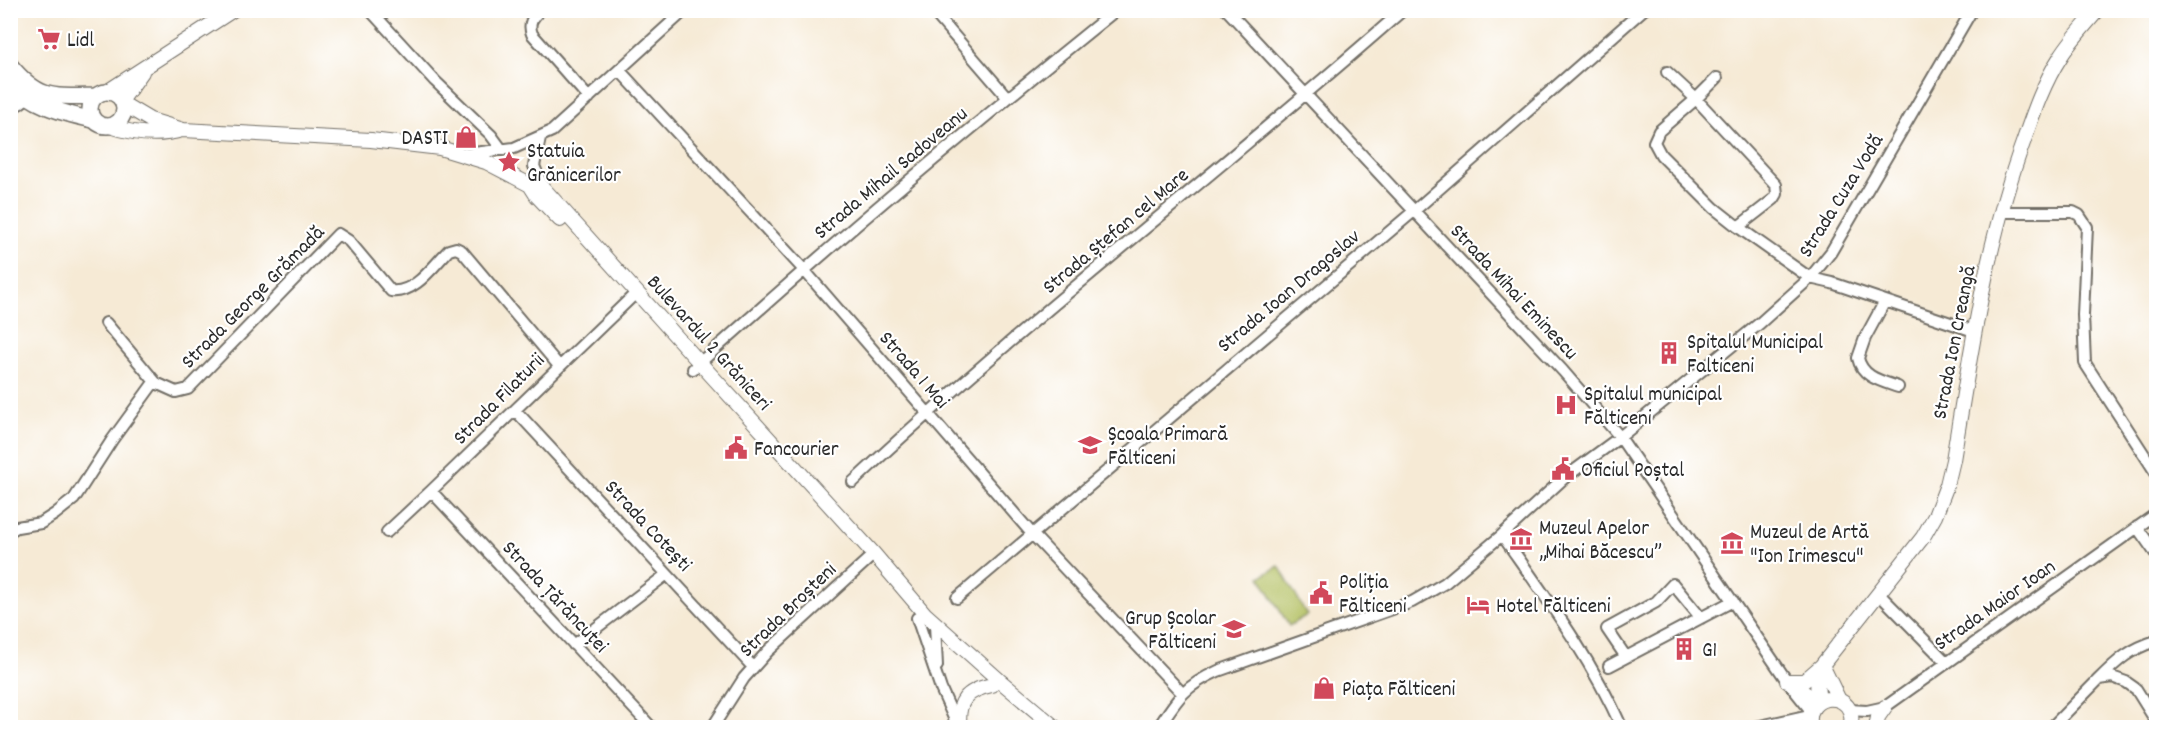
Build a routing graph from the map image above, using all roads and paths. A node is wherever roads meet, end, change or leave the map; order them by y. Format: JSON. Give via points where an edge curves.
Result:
{"nodes":[{"id":1,"x":233,"y":10,"type":"edge"},
{"id":2,"x":370,"y":10,"type":"edge"},
{"id":3,"x":540,"y":10,"type":"edge"},
{"id":4,"x":685,"y":10,"type":"edge"},
{"id":5,"x":932,"y":10,"type":"edge"},
{"id":6,"x":1116,"y":10,"type":"edge"},
{"id":7,"x":1227,"y":10,"type":"edge"},
{"id":8,"x":1403,"y":10,"type":"edge"},
{"id":9,"x":1643,"y":10,"type":"edge"},
{"id":10,"x":1972,"y":10,"type":"edge"},
{"id":11,"x":2098,"y":10,"type":"edge"},
{"id":12,"x":10,"y":65,"type":"edge"},
{"id":13,"x":144,"y":69,"type":"junction"},
{"id":14,"x":620,"y":71,"type":"junction"},
{"id":15,"x":1667,"y":72,"type":"dead end"},
{"id":16,"x":1717,"y":78,"type":"dead end"},
{"id":17,"x":10,"y":81,"type":"edge"},
{"id":18,"x":102,"y":94,"type":"junction"},
{"id":19,"x":1307,"y":95,"type":"junction"},
{"id":20,"x":28,"y":97,"type":"junction"},
{"id":21,"x":589,"y":98,"type":"junction"},
{"id":22,"x":1007,"y":98,"type":"junction"},
{"id":23,"x":1696,"y":99,"type":"junction"},
{"id":24,"x":123,"y":102,"type":"junction"},
{"id":25,"x":10,"y":103,"type":"edge"},
{"id":26,"x":93,"y":120,"type":"junction"},
{"id":27,"x":110,"y":126,"type":"junction"},
{"id":28,"x":183,"y":130,"type":"junction"},
{"id":29,"x":540,"y":138,"type":"junction"},
{"id":30,"x":502,"y":150,"type":"junction"},
{"id":31,"x":463,"y":154,"type":"junction"},
{"id":32,"x":530,"y":185,"type":"junction"},
{"id":33,"x":544,"y":189,"type":"junction"},
{"id":34,"x":1414,"y":211,"type":"junction"},
{"id":35,"x":2001,"y":212,"type":"junction"},
{"id":36,"x":1738,"y":227,"type":"junction"},
{"id":37,"x":804,"y":270,"type":"junction"},
{"id":38,"x":1810,"y":278,"type":"junction"},
{"id":39,"x":634,"y":295,"type":"junction"},
{"id":40,"x":1885,"y":301,"type":"junction"},
{"id":41,"x":106,"y":323,"type":"dead end"},
{"id":42,"x":1974,"y":331,"type":"junction"},
{"id":43,"x":559,"y":366,"type":"junction"},
{"id":44,"x":696,"y":366,"type":"junction"},
{"id":45,"x":156,"y":383,"type":"junction"},
{"id":46,"x":1898,"y":387,"type":"dead end"},
{"id":47,"x":515,"y":410,"type":"junction"},
{"id":48,"x":927,"y":412,"type":"junction"},
{"id":49,"x":1620,"y":437,"type":"junction"},
{"id":50,"x":2157,"y":472,"type":"edge"},
{"id":51,"x":853,"y":482,"type":"dead end"},
{"id":52,"x":431,"y":492,"type":"junction"},
{"id":53,"x":2157,"y":514,"type":"edge"},
{"id":54,"x":2137,"y":527,"type":"junction"},
{"id":55,"x":10,"y":531,"type":"edge"},
{"id":56,"x":387,"y":532,"type":"dead end"},
{"id":57,"x":1032,"y":534,"type":"junction"},
{"id":58,"x":1502,"y":536,"type":"junction"},
{"id":59,"x":2157,"y":554,"type":"edge"},
{"id":60,"x":871,"y":557,"type":"junction"},
{"id":61,"x":668,"y":574,"type":"junction"},
{"id":62,"x":1879,"y":594,"type":"junction"},
{"id":63,"x":957,"y":598,"type":"dead end"},
{"id":64,"x":1733,"y":602,"type":"junction"},
{"id":65,"x":1701,"y":618,"type":"junction"},
{"id":66,"x":928,"y":623,"type":"junction"},
{"id":67,"x":2157,"y":641,"type":"edge"},
{"id":68,"x":574,"y":645,"type":"junction"},
{"id":69,"x":1626,"y":657,"type":"junction"},
{"id":70,"x":1946,"y":662,"type":"junction"},
{"id":71,"x":1822,"y":665,"type":"junction"},
{"id":72,"x":1609,"y":666,"type":"dead end"},
{"id":73,"x":753,"y":667,"type":"junction"},
{"id":74,"x":938,"y":676,"type":"junction"},
{"id":75,"x":2099,"y":679,"type":"junction"},
{"id":76,"x":1787,"y":681,"type":"junction"},
{"id":77,"x":992,"y":685,"type":"junction"},
{"id":78,"x":1182,"y":693,"type":"junction"},
{"id":79,"x":1839,"y":700,"type":"junction"},
{"id":80,"x":1885,"y":707,"type":"junction"},
{"id":81,"x":1814,"y":711,"type":"edge"},
{"id":82,"x":1850,"y":718,"type":"edge"},
{"id":83,"x":2157,"y":721,"type":"edge"},
{"id":84,"x":652,"y":728,"type":"edge"},
{"id":85,"x":712,"y":728,"type":"edge"},
{"id":86,"x":959,"y":728,"type":"edge"},
{"id":87,"x":1043,"y":728,"type":"edge"},
{"id":88,"x":1056,"y":728,"type":"edge"},
{"id":89,"x":1158,"y":728,"type":"edge"},
{"id":90,"x":1622,"y":728,"type":"edge"},
{"id":91,"x":1751,"y":728,"type":"edge"},
{"id":92,"x":1864,"y":728,"type":"edge"},
{"id":93,"x":1876,"y":728,"type":"edge"},
{"id":94,"x":2052,"y":728,"type":"edge"}],
"edges":[{"from":1,"to":13,"type":"main road"},
{"from":2,"to":30,"type":"street"},
{"from":3,"to":21,"type":"street","via":[[531,22],[532,34]]},
{"from":4,"to":14,"type":"street"},
{"from":5,"to":22,"type":"street"},
{"from":6,"to":22,"type":"street","name":"Strada Mihail Sadoveanu"},
{"from":7,"to":19,"type":"street","name":"Strada Mihai Eminescu"},
{"from":8,"to":19,"type":"street","name":"Strada Ștefan cel Mare"},
{"from":9,"to":34,"type":"street","name":"Strada Ioan Dragoslav"},
{"from":10,"to":38,"type":"street","name":"Strada Cuza Vodă","via":[[1831,252]]},
{"from":11,"to":35,"type":"main road","name":"Strada Ion Creangă","via":[[2049,76]]},
{"from":12,"to":18,"type":"highway","via":[[28,85],[44,94]]},
{"from":13,"to":18,"type":"main road"},
{"from":13,"to":24,"type":"main road"},
{"from":14,"to":21,"type":"street"},
{"from":14,"to":37,"type":"street","name":"Strada 1 Mai"},
{"from":15,"to":23,"type":"street"},
{"from":16,"to":23,"type":"street"},
{"from":17,"to":20,"type":"highway"},
{"from":18,"to":24,"type":"highway","via":[[113,93]]},
{"from":18,"to":26,"type":"highway","via":[[89,108]]},
{"from":19,"to":34,"type":"street","name":"Strada Mihai Eminescu"},
{"from":19,"to":48,"type":"street","name":"Strada Ștefan cel Mare"},
{"from":20,"to":25,"type":"street","via":[[20,104]]},
{"from":20,"to":26,"type":"highway","via":[[47,107]]},
{"from":21,"to":29,"type":"street"},
{"from":22,"to":37,"type":"street","name":"Strada Mihail Sadoveanu"},
{"from":23,"to":36,"type":"street","via":[[1776,185],[1774,199]]},
{"from":23,"to":36,"type":"street","via":[[1659,131],[1654,142],[1660,155]]},
{"from":24,"to":27,"type":"highway","via":[[122,118]]},
{"from":24,"to":28,"type":"main road","name":"Bulevardul 2 Grăniceri","via":[[150,120]]},
{"from":26,"to":27,"type":"highway"},
{"from":27,"to":28,"type":"main road","name":"Bulevardul 2 Grăniceri","via":[[155,134]]},
{"from":28,"to":31,"type":"main road","name":"Bulevardul 2 Grăniceri","via":[[370,140]]},
{"from":29,"to":30,"type":"street"},
{"from":29,"to":33,"type":"street","via":[[534,166]]},
{"from":30,"to":31,"type":"street"},
{"from":31,"to":32,"type":"main road","name":"Bulevardul 2 Grăniceri"},
{"from":32,"to":33,"type":"main road","name":"Bulevardul 2 Grăniceri"},
{"from":32,"to":39,"type":"main road","name":"Bulevardul 2 Grăniceri"},
{"from":33,"to":39,"type":"main road","name":"Bulevardul 2 Grăniceri"},
{"from":34,"to":49,"type":"street","name":"Strada Mihai Eminescu"},
{"from":34,"to":57,"type":"street","name":"Strada Ioan Dragoslav"},
{"from":35,"to":42,"type":"main road","name":"Strada Ion Creangă"},
{"from":35,"to":50,"type":"street","via":[[2073,212],[2083,220],[2087,228],[2085,363]]},
{"from":36,"to":38,"type":"street"},
{"from":37,"to":44,"type":"street","name":"Strada Mihail Sadoveanu"},
{"from":37,"to":48,"type":"street","name":"Strada 1 Mai"},
{"from":38,"to":40,"type":"street"},
{"from":38,"to":49,"type":"street","name":"Strada Cuza Vodă"},
{"from":39,"to":43,"type":"street","name":"Strada Filaturii"},
{"from":39,"to":44,"type":"main road","name":"Bulevardul 2 Grăniceri"},
{"from":40,"to":42,"type":"street"},
{"from":40,"to":46,"type":"street","via":[[1858,358],[1867,374]]},
{"from":41,"to":45,"type":"street"},
{"from":42,"to":62,"type":"main road","name":"Strada Ion Creangă","via":[[1947,485],[1923,537]]},
{"from":43,"to":45,"type":"street","name":"Strada George Grămadă","via":[[462,251],[449,250],[410,288],[391,291],[344,236],[338,234],[188,389],[176,392]]},
{"from":43,"to":47,"type":"street","name":"Strada Filaturii"},
{"from":44,"to":60,"type":"main road","name":"Bulevardul 2 Grăniceri"},
{"from":45,"to":55,"type":"street","via":[[112,440],[74,499],[41,523]]},
{"from":47,"to":52,"type":"street","name":"Strada Filaturii"},
{"from":47,"to":61,"type":"street","name":"Strada Cotești"},
{"from":48,"to":51,"type":"street","name":"Strada Ștefan cel Mare"},
{"from":48,"to":57,"type":"street","name":"Strada 1 Mai"},
{"from":49,"to":58,"type":"street","name":"Strada Cuza Vodă","via":[[1563,478]]},
{"from":49,"to":64,"type":"street","name":"Strada Mihai Eminescu"},
{"from":52,"to":56,"type":"street","name":"Strada Filaturii"},
{"from":52,"to":68,"type":"street","name":"Strada Țărăncuței"},
{"from":53,"to":54,"type":"street","name":"Strada Maior Ioan"},
{"from":54,"to":59,"type":"street"},
{"from":54,"to":70,"type":"street","name":"Strada Maior Ioan"},
{"from":57,"to":63,"type":"street","name":"Strada Ioan Dragoslav"},
{"from":57,"to":78,"type":"street","name":"Strada 1 Mai"},
{"from":58,"to":78,"type":"street","name":"Strada Cuza Vodă","via":[[1445,584],[1412,602],[1218,670]]},
{"from":58,"to":90,"type":"street","via":[[1587,657]]},
{"from":60,"to":66,"type":"main road","name":"Bulevardul 2 Grăniceri"},
{"from":60,"to":73,"type":"street","name":"Strada Broșteni"},
{"from":61,"to":68,"type":"street"},
{"from":61,"to":73,"type":"street","name":"Strada Cotești"},
{"from":62,"to":70,"type":"street"},
{"from":62,"to":71,"type":"main road","name":"Strada Ion Creangă"},
{"from":64,"to":65,"type":"street"},
{"from":64,"to":76,"type":"street","name":"Strada Mihai Eminescu"},
{"from":65,"to":69,"type":"street"},
{"from":65,"to":69,"type":"street","via":[[1673,584],[1656,602],[1607,629]]},
{"from":66,"to":74,"type":"street"},
{"from":66,"to":74,"type":"street"},
{"from":66,"to":77,"type":"main road"},
{"from":66,"to":88,"type":"main road"},
{"from":67,"to":75,"type":"street","via":[[2120,657]]},
{"from":68,"to":84,"type":"street","name":"Strada Țărăncuței"},
{"from":69,"to":72,"type":"street"},
{"from":70,"to":80,"type":"street","name":"Strada Maior Ioan"},
{"from":71,"to":76,"type":"main road","via":[[1804,681]]},
{"from":71,"to":79,"type":"main road"},
{"from":71,"to":81,"type":"main road"},
{"from":73,"to":85,"type":"street","name":"Strada Broșteni"},
{"from":74,"to":86,"type":"street"},
{"from":75,"to":83,"type":"street","via":[[2112,676],[2127,682]]},
{"from":75,"to":94,"type":"street"},
{"from":76,"to":81,"type":"street","name":"Strada Mihai Eminescu","via":[[1807,692]]},
{"from":77,"to":86,"type":"main road","via":[[965,697]]},
{"from":77,"to":87,"type":"main road"},
{"from":78,"to":89,"type":"street"},
{"from":79,"to":81,"type":"main road","via":[[1826,698]]},
{"from":79,"to":82,"type":"main road"},
{"from":80,"to":82,"type":"street","name":"Strada Maior Ioan"},
{"from":80,"to":93,"type":"main road"},
{"from":81,"to":91,"type":"street"},
{"from":82,"to":92,"type":"main road"}]}
